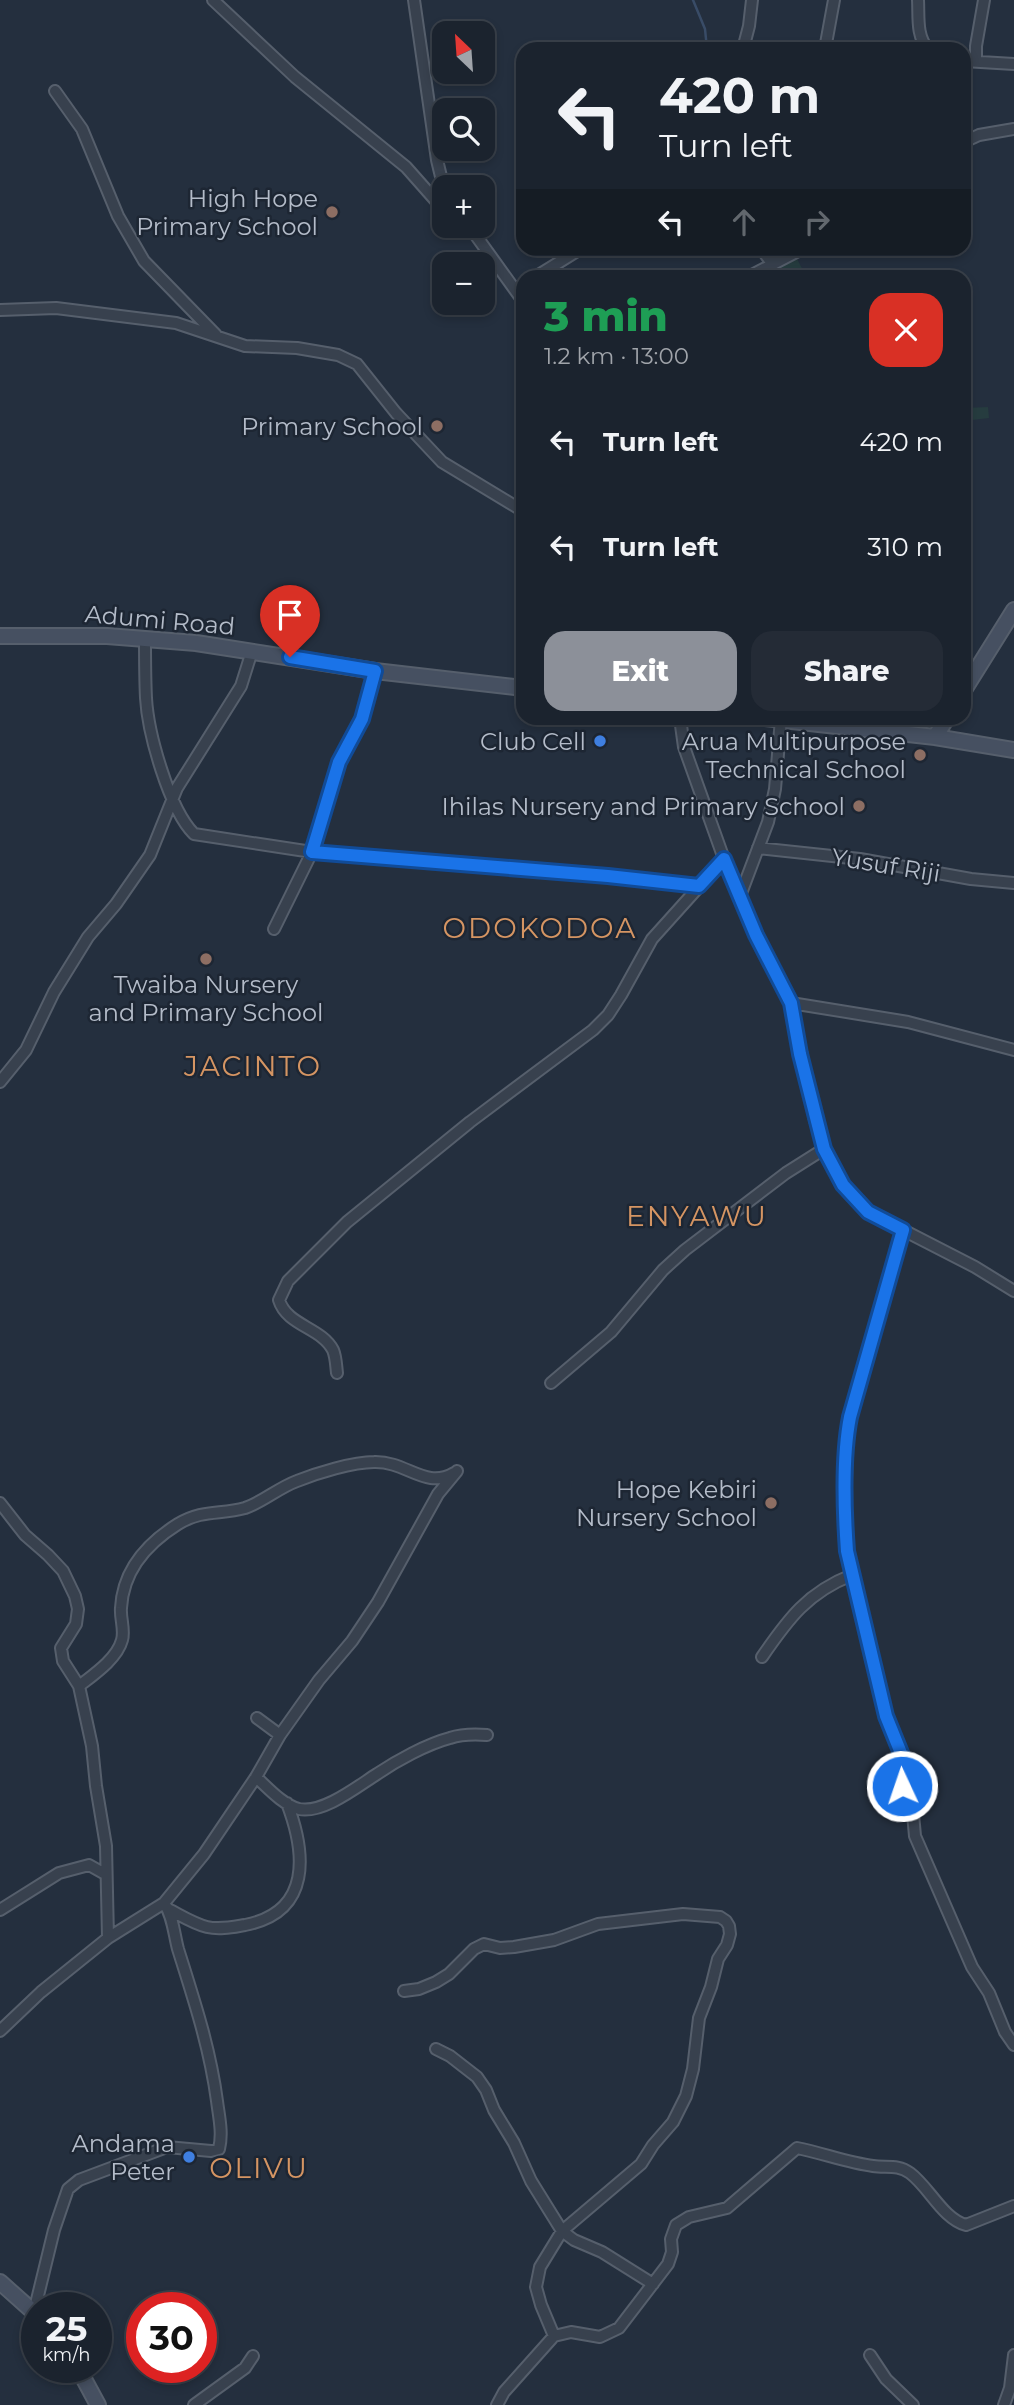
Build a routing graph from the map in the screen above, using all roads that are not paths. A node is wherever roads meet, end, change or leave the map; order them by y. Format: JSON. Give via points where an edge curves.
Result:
{"nodes":[{"id":1,"x":213,"y":0,"type":"edge"},
{"id":2,"x":414,"y":0,"type":"edge"},
{"id":3,"x":752,"y":0,"type":"edge"},
{"id":4,"x":834,"y":0,"type":"edge"},
{"id":5,"x":918,"y":0,"type":"edge"},
{"id":6,"x":984,"y":0,"type":"edge"},
{"id":7,"x":745,"y":42,"type":"edge"},
{"id":8,"x":826,"y":42,"type":"edge"},
{"id":9,"x":924,"y":42,"type":"edge"},
{"id":10,"x":971,"y":58,"type":"edge"},
{"id":11,"x":971,"y":61,"type":"edge"},
{"id":12,"x":1014,"y":64,"type":"edge"},
{"id":13,"x":55,"y":90,"type":"dead end"},
{"id":14,"x":1014,"y":129,"type":"edge"},
{"id":15,"x":971,"y":139,"type":"edge"},
{"id":16,"x":441,"y":175,"type":"edge"},
{"id":17,"x":432,"y":196,"type":"edge"},
{"id":18,"x":479,"y":238,"type":"edge"},
{"id":19,"x":569,"y":256,"type":"edge"},
{"id":20,"x":767,"y":256,"type":"edge"},
{"id":21,"x":789,"y":256,"type":"edge"},
{"id":22,"x":773,"y":265,"type":"junction"},
{"id":23,"x":547,"y":270,"type":"edge"},
{"id":24,"x":763,"y":270,"type":"edge"},
{"id":25,"x":516,"y":282,"type":"edge"},
{"id":26,"x":0,"y":310,"type":"edge"},
{"id":27,"x":220,"y":339,"type":"junction"},
{"id":28,"x":516,"y":507,"type":"edge"},
{"id":29,"x":1014,"y":610,"type":"edge"},
{"id":30,"x":0,"y":636,"type":"edge"},
{"id":31,"x":145,"y":638,"type":"junction"},
{"id":32,"x":253,"y":651,"type":"junction"},
{"id":33,"x":375,"y":671,"type":"junction"},
{"id":34,"x":971,"y":679,"type":"edge"},
{"id":35,"x":516,"y":687,"type":"edge"},
{"id":36,"x":681,"y":725,"type":"edge"},
{"id":37,"x":780,"y":725,"type":"edge"},
{"id":38,"x":832,"y":725,"type":"edge"},
{"id":39,"x":943,"y":725,"type":"edge"},
{"id":40,"x":935,"y":737,"type":"junction"},
{"id":41,"x":1014,"y":750,"type":"edge"},
{"id":42,"x":172,"y":801,"type":"junction"},
{"id":43,"x":758,"y":848,"type":"junction"},
{"id":44,"x":312,"y":852,"type":"junction"},
{"id":45,"x":724,"y":859,"type":"junction"},
{"id":46,"x":1014,"y":883,"type":"edge"},
{"id":47,"x":699,"y":886,"type":"junction"},
{"id":48,"x":740,"y":896,"type":"junction"},
{"id":49,"x":274,"y":929,"type":"dead end"},
{"id":50,"x":791,"y":1003,"type":"junction"},
{"id":51,"x":1014,"y":1050,"type":"edge"},
{"id":52,"x":0,"y":1082,"type":"edge"},
{"id":53,"x":824,"y":1149,"type":"junction"},
{"id":54,"x":903,"y":1230,"type":"junction"},
{"id":55,"x":1014,"y":1290,"type":"edge"},
{"id":56,"x":337,"y":1373,"type":"dead end"},
{"id":57,"x":551,"y":1383,"type":"dead end"},
{"id":58,"x":0,"y":1503,"type":"edge"},
{"id":59,"x":852,"y":1574,"type":"junction"},
{"id":60,"x":762,"y":1657,"type":"dead end"},
{"id":61,"x":79,"y":1686,"type":"junction"},
{"id":62,"x":257,"y":1718,"type":"dead end"},
{"id":63,"x":280,"y":1734,"type":"junction"},
{"id":64,"x":487,"y":1735,"type":"dead end"},
{"id":65,"x":256,"y":1777,"type":"junction"},
{"id":66,"x":287,"y":1803,"type":"junction"},
{"id":67,"x":105,"y":1874,"type":"junction"},
{"id":68,"x":166,"y":1906,"type":"junction"},
{"id":69,"x":0,"y":1910,"type":"edge"},
{"id":70,"x":108,"y":1938,"type":"junction"},
{"id":71,"x":404,"y":1991,"type":"dead end"},
{"id":72,"x":0,"y":2031,"type":"edge"},
{"id":73,"x":1014,"y":2045,"type":"edge"},
{"id":74,"x":436,"y":2049,"type":"dead end"},
{"id":75,"x":1014,"y":2206,"type":"edge"},
{"id":76,"x":562,"y":2231,"type":"junction"},
{"id":77,"x":0,"y":2282,"type":"edge"},
{"id":78,"x":653,"y":2284,"type":"junction"},
{"id":79,"x":40,"y":2292,"type":"edge"},
{"id":80,"x":21,"y":2301,"type":"edge"},
{"id":81,"x":554,"y":2336,"type":"junction"},
{"id":82,"x":870,"y":2355,"type":"dead end"},
{"id":83,"x":1014,"y":2355,"type":"edge"},
{"id":84,"x":253,"y":2356,"type":"dead end"},
{"id":85,"x":86,"y":2383,"type":"edge"},
{"id":86,"x":98,"y":2405,"type":"edge"},
{"id":87,"x":194,"y":2405,"type":"edge"},
{"id":88,"x":497,"y":2405,"type":"edge"},
{"id":89,"x":913,"y":2405,"type":"edge"},
{"id":90,"x":1004,"y":2405,"type":"edge"}],
"edges":[{"from":1,"to":17,"type":"street","via":[[295,77],[406,167]]},
{"from":2,"to":16,"type":"street"},
{"from":3,"to":7,"type":"street"},
{"from":4,"to":8,"type":"street"},
{"from":5,"to":9,"type":"street"},
{"from":6,"to":10,"type":"street"},
{"from":11,"to":12,"type":"street"},
{"from":13,"to":27,"type":"street","via":[[82,129],[118,216],[144,261]]},
{"from":14,"to":15,"type":"street"},
{"from":18,"to":25,"type":"street"},
{"from":19,"to":23,"type":"street"},
{"from":20,"to":22,"type":"street"},
{"from":21,"to":22,"type":"street"},
{"from":22,"to":24,"type":"street"},
{"from":26,"to":27,"type":"street","via":[[56,308],[151,320],[190,327]]},
{"from":27,"to":28,"type":"street","via":[[245,346],[323,351],[357,364],[442,462]]},
{"from":29,"to":34,"type":"main road"},
{"from":30,"to":31,"type":"main road","name":"Adumi Road"},
{"from":31,"to":32,"type":"main road","name":"Adumi Road"},
{"from":31,"to":42,"type":"street","via":[[146,700]]},
{"from":32,"to":33,"type":"main road","name":"Adumi Road"},
{"from":32,"to":42,"type":"street","via":[[241,686]]},
{"from":33,"to":35,"type":"main road","name":"Adumi Road"},
{"from":33,"to":44,"type":"street","via":[[362,719],[339,762]]},
{"from":36,"to":45,"type":"street","via":[[684,747]]},
{"from":37,"to":43,"type":"street","via":[[775,789]]},
{"from":38,"to":40,"type":"main road"},
{"from":39,"to":40,"type":"main road"},
{"from":40,"to":41,"type":"main road"},
{"from":42,"to":44,"type":"street","via":[[194,834]]},
{"from":42,"to":52,"type":"street","via":[[150,855],[88,937],[26,1050]]},
{"from":43,"to":46,"type":"street","name":"Yusuf Riji"},
{"from":43,"to":48,"type":"street"},
{"from":44,"to":47,"type":"street"},
{"from":44,"to":49,"type":"street"},
{"from":45,"to":47,"type":"street"},
{"from":45,"to":48,"type":"street"},
{"from":47,"to":56,"type":"street","via":[[652,939],[621,995],[593,1030],[390,1186],[288,1281],[279,1300],[282,1309],[331,1346]]},
{"from":48,"to":50,"type":"street"},
{"from":50,"to":51,"type":"street","via":[[908,1022]]},
{"from":50,"to":53,"type":"street"},
{"from":53,"to":54,"type":"street","via":[[843,1185],[868,1212]]},
{"from":53,"to":57,"type":"street","via":[[685,1250],[611,1332]]},
{"from":54,"to":55,"type":"street"},
{"from":54,"to":59,"type":"street","via":[[847,1433],[845,1527]]},
{"from":58,"to":61,"type":"street","via":[[24,1535],[63,1571],[75,1595],[76,1624],[61,1648]]},
{"from":59,"to":60,"type":"street","via":[[817,1592],[799,1608]]},
{"from":59,"to":73,"type":"street","via":[[886,1716],[903,1758],[902,1786],[913,1814],[915,1836],[972,1967]]},
{"from":61,"to":63,"type":"street","via":[[122,1641],[122,1596],[134,1564],[149,1545],[178,1524],[216,1511],[243,1508],[297,1481],[362,1463],[393,1463],[430,1479],[457,1471],[438,1494],[352,1641]]},
{"from":61,"to":67,"type":"street","via":[[106,1846]]},
{"from":62,"to":63,"type":"street"},
{"from":63,"to":65,"type":"street"},
{"from":64,"to":66,"type":"street","via":[[468,1734],[438,1743],[325,1805],[299,1809]]},
{"from":65,"to":66,"type":"street"},
{"from":65,"to":68,"type":"street"},
{"from":66,"to":68,"type":"street","via":[[301,1847],[300,1872],[282,1909],[268,1919],[219,1928]]},
{"from":67,"to":69,"type":"street","via":[[89,1865],[66,1870]]},
{"from":67,"to":70,"type":"street"},
{"from":68,"to":70,"type":"street"},
{"from":68,"to":79,"type":"street","via":[[208,2046],[221,2133],[219,2149],[167,2147],[72,2185],[54,2230]]},
{"from":70,"to":72,"type":"street"},
{"from":71,"to":76,"type":"street","via":[[436,1982],[484,1944],[514,1947],[554,1940],[598,1924],[652,1917],[705,1915],[726,1920],[730,1934],[699,2018],[693,2069],[673,2122],[642,2164]]},
{"from":74,"to":76,"type":"street","via":[[477,2077],[486,2090],[531,2181]]},
{"from":75,"to":78,"type":"street","via":[[966,2225],[899,2167],[873,2166],[797,2148],[727,2208],[689,2217],[677,2225],[668,2264]]},
{"from":76,"to":78,"type":"street"},
{"from":76,"to":81,"type":"street","via":[[540,2267],[536,2287]]},
{"from":77,"to":80,"type":"main road"},
{"from":78,"to":81,"type":"street","via":[[619,2328],[608,2334]]},
{"from":81,"to":88,"type":"street"},
{"from":82,"to":89,"type":"street","via":[[886,2379]]},
{"from":83,"to":90,"type":"street"},
{"from":84,"to":87,"type":"street"},
{"from":85,"to":86,"type":"main road"}]}
